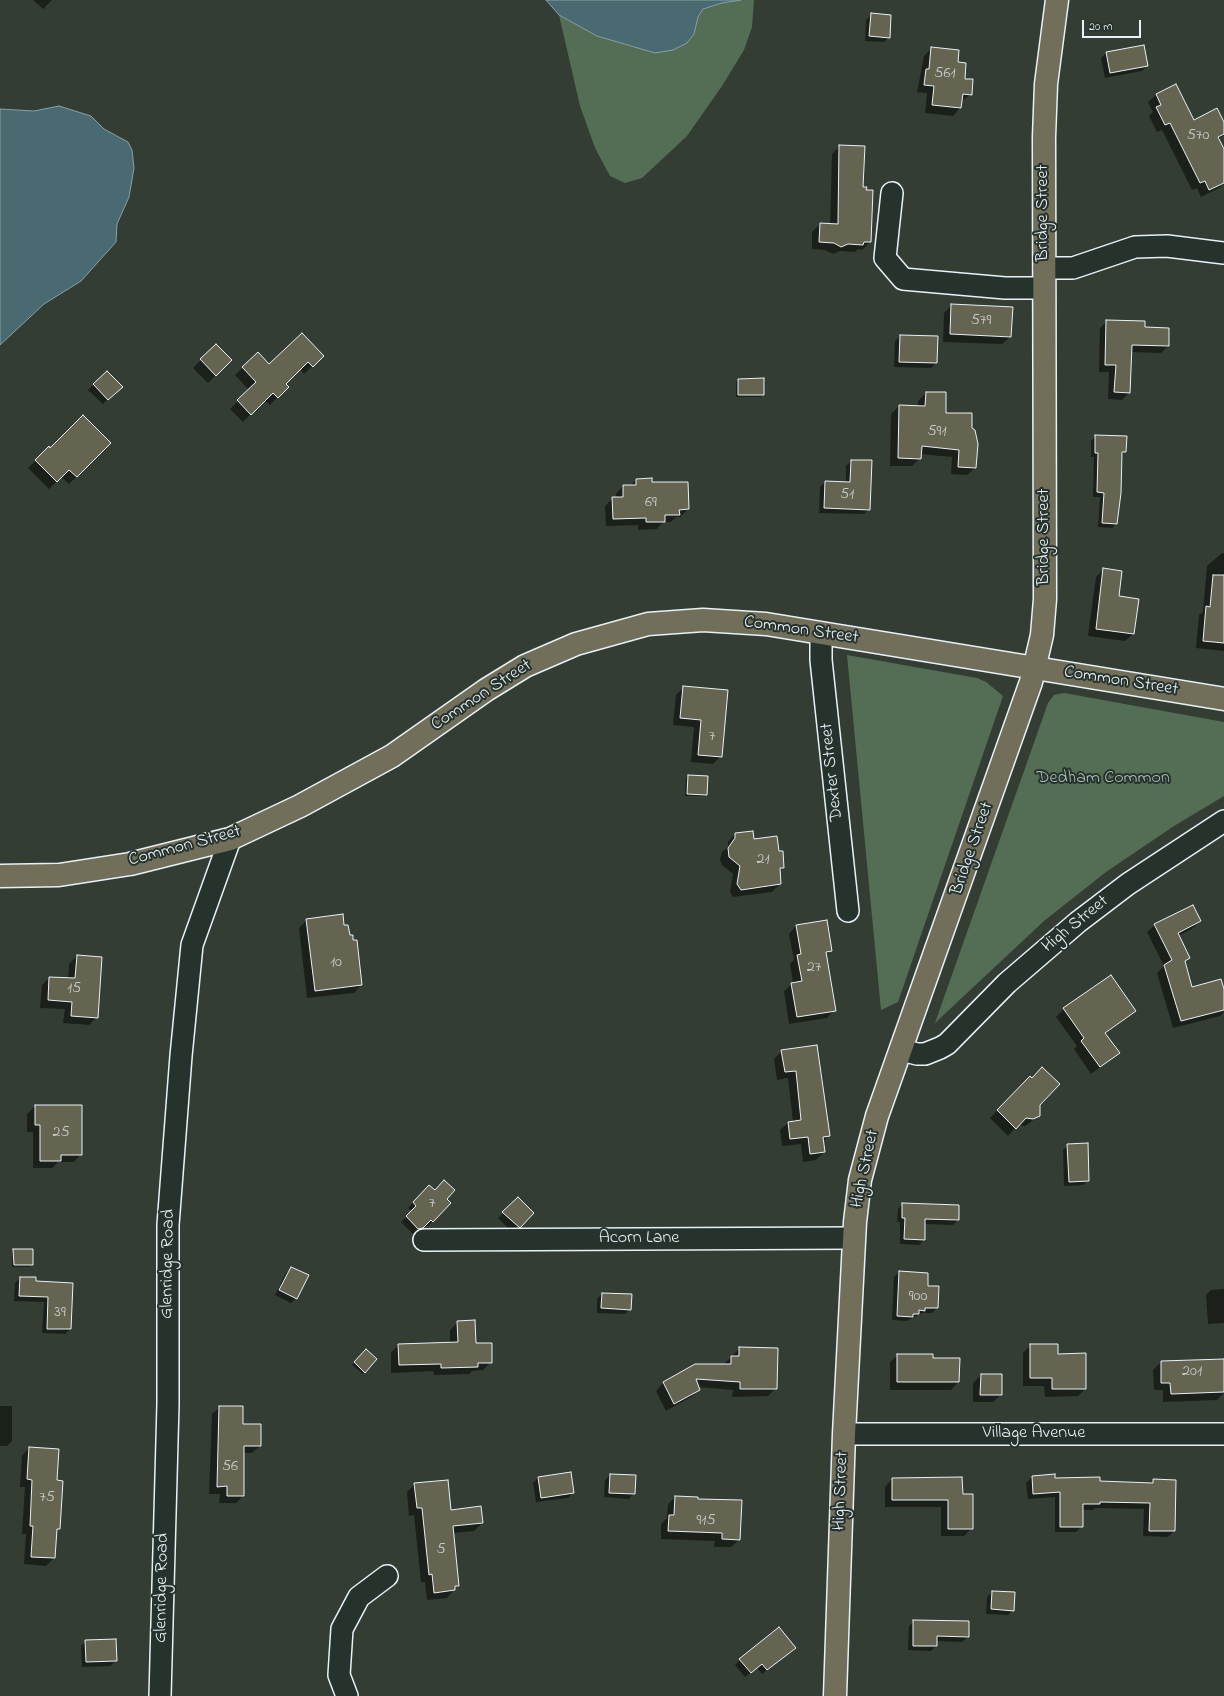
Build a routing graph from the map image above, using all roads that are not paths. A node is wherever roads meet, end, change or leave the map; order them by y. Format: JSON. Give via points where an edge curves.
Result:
{"nodes":[{"id":1,"x":1057,"y":0,"type":"edge"},
{"id":2,"x":892,"y":193,"type":"dead end"},
{"id":3,"x":1224,"y":253,"type":"edge"},
{"id":4,"x":1044,"y":278,"type":"junction"},
{"id":5,"x":821,"y":633,"type":"junction"},
{"id":6,"x":1035,"y":668,"type":"junction"},
{"id":7,"x":1224,"y":699,"type":"edge"},
{"id":8,"x":1224,"y":821,"type":"edge"},
{"id":9,"x":230,"y":839,"type":"junction"},
{"id":10,"x":0,"y":876,"type":"edge"},
{"id":11,"x":848,"y":911,"type":"dead end"},
{"id":12,"x":902,"y":1050,"type":"junction"},
{"id":13,"x":854,"y":1238,"type":"junction"},
{"id":14,"x":424,"y":1240,"type":"dead end"},
{"id":15,"x":844,"y":1434,"type":"junction"},
{"id":16,"x":1224,"y":1434,"type":"edge"},
{"id":17,"x":388,"y":1576,"type":"dead end"},
{"id":18,"x":160,"y":1696,"type":"edge"},
{"id":19,"x":347,"y":1696,"type":"edge"},
{"id":20,"x":835,"y":1696,"type":"edge"}],
"edges":[{"from":1,"to":4,"type":"main road","name":"Bridge Street","via":[[1046,84],[1044,126]]},
{"from":2,"to":4,"type":"street","via":[[885,258],[903,279],[1005,288]]},
{"from":3,"to":4,"type":"street","via":[[1167,246],[1135,247]]},
{"from":4,"to":6,"type":"main road","name":"Bridge Street","via":[[1045,599],[1042,635]]},
{"from":5,"to":6,"type":"main road","name":"Common Street"},
{"from":5,"to":9,"type":"main road","name":"Common Street","via":[[743,622],[684,620],[629,628],[576,644],[501,680],[392,756],[300,806]]},
{"from":5,"to":11,"type":"street","name":"Dexter Street","via":[[821,660]]},
{"from":6,"to":7,"type":"main road","name":"Common Street"},
{"from":6,"to":12,"type":"main road","name":"Bridge Street"},
{"from":8,"to":12,"type":"street","name":"High Street","via":[[1128,884],[1066,932],[1007,983],[947,1044],[925,1054]]},
{"from":9,"to":10,"type":"main road","name":"Common Street","via":[[130,864],[59,875]]},
{"from":9,"to":18,"type":"street","name":"Glenridge Road","via":[[192,945],[181,1060],[168,1225],[168,1404]]},
{"from":12,"to":13,"type":"main road","name":"High Street","via":[[877,1116],[866,1154],[858,1194]]},
{"from":13,"to":14,"type":"street","name":"Acorn Lane"},
{"from":13,"to":15,"type":"main road","name":"High Street"},
{"from":15,"to":16,"type":"street","name":"Village Avenue"},
{"from":15,"to":20,"type":"main road","name":"High Street"},
{"from":17,"to":19,"type":"street","via":[[359,1597],[342,1629],[339,1675]]}]}
